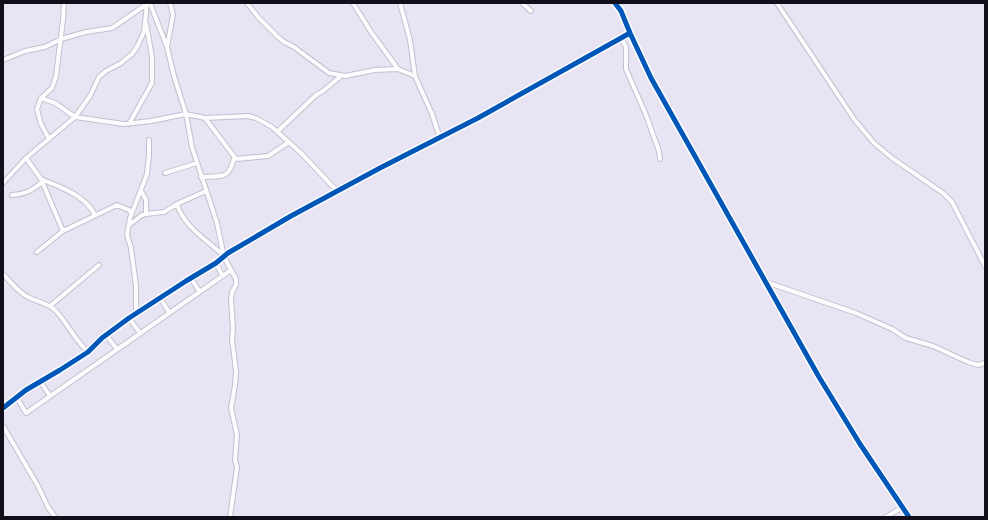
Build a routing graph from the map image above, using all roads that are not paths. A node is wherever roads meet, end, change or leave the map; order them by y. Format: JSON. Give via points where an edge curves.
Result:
{"nodes":[{"id":1,"x":64,"y":3,"type":"edge"},
{"id":2,"x":149,"y":3,"type":"edge"},
{"id":3,"x":170,"y":3,"type":"edge"},
{"id":4,"x":246,"y":3,"type":"edge"},
{"id":5,"x":353,"y":3,"type":"edge"},
{"id":6,"x":400,"y":3,"type":"edge"},
{"id":7,"x":522,"y":3,"type":"edge"},
{"id":8,"x":615,"y":3,"type":"edge"},
{"id":9,"x":777,"y":3,"type":"edge"},
{"id":10,"x":531,"y":11,"type":"dead end"},
{"id":11,"x":146,"y":20,"type":"junction"},
{"id":12,"x":630,"y":33,"type":"junction"},
{"id":13,"x":621,"y":38,"type":"junction"},
{"id":14,"x":61,"y":39,"type":"junction"},
{"id":15,"x":166,"y":47,"type":"junction"},
{"id":16,"x":3,"y":60,"type":"edge"},
{"id":17,"x":398,"y":69,"type":"junction"},
{"id":18,"x":341,"y":76,"type":"junction"},
{"id":19,"x":415,"y":76,"type":"junction"},
{"id":20,"x":41,"y":98,"type":"junction"},
{"id":21,"x":186,"y":114,"type":"junction"},
{"id":22,"x":75,"y":117,"type":"junction"},
{"id":23,"x":205,"y":118,"type":"junction"},
{"id":24,"x":129,"y":124,"type":"junction"},
{"id":25,"x":277,"y":132,"type":"junction"},
{"id":26,"x":440,"y":138,"type":"junction"},
{"id":27,"x":49,"y":139,"type":"junction"},
{"id":28,"x":148,"y":140,"type":"dead end"},
{"id":29,"x":289,"y":142,"type":"junction"},
{"id":30,"x":26,"y":158,"type":"junction"},
{"id":31,"x":234,"y":158,"type":"junction"},
{"id":32,"x":660,"y":159,"type":"dead end"},
{"id":33,"x":197,"y":163,"type":"junction"},
{"id":34,"x":165,"y":173,"type":"dead end"},
{"id":35,"x":201,"y":177,"type":"junction"},
{"id":36,"x":41,"y":180,"type":"junction"},
{"id":37,"x":3,"y":183,"type":"edge"},
{"id":38,"x":141,"y":191,"type":"junction"},
{"id":39,"x":206,"y":191,"type":"junction"},
{"id":40,"x":337,"y":192,"type":"junction"},
{"id":41,"x":12,"y":196,"type":"dead end"},
{"id":42,"x":177,"y":204,"type":"junction"},
{"id":43,"x":132,"y":213,"type":"junction"},
{"id":44,"x":146,"y":214,"type":"junction"},
{"id":45,"x":95,"y":215,"type":"junction"},
{"id":46,"x":129,"y":225,"type":"junction"},
{"id":47,"x":63,"y":231,"type":"junction"},
{"id":48,"x":37,"y":252,"type":"dead end"},
{"id":49,"x":224,"y":257,"type":"junction"},
{"id":50,"x":216,"y":263,"type":"junction"},
{"id":51,"x":99,"y":264,"type":"dead end"},
{"id":52,"x":985,"y":266,"type":"edge"},
{"id":53,"x":231,"y":270,"type":"junction"},
{"id":54,"x":222,"y":275,"type":"junction"},
{"id":55,"x":3,"y":276,"type":"edge"},
{"id":56,"x":191,"y":278,"type":"junction"},
{"id":57,"x":766,"y":282,"type":"junction"},
{"id":58,"x":199,"y":291,"type":"junction"},
{"id":59,"x":160,"y":298,"type":"junction"},
{"id":60,"x":50,"y":306,"type":"junction"},
{"id":61,"x":169,"y":312,"type":"junction"},
{"id":62,"x":136,"y":314,"type":"junction"},
{"id":63,"x":129,"y":318,"type":"junction"},
{"id":64,"x":140,"y":333,"type":"junction"},
{"id":65,"x":106,"y":334,"type":"junction"},
{"id":66,"x":117,"y":349,"type":"junction"},
{"id":67,"x":88,"y":352,"type":"junction"},
{"id":68,"x":985,"y":363,"type":"edge"},
{"id":69,"x":40,"y":381,"type":"junction"},
{"id":70,"x":50,"y":396,"type":"junction"},
{"id":71,"x":17,"y":398,"type":"junction"},
{"id":72,"x":3,"y":408,"type":"edge"},
{"id":73,"x":3,"y":426,"type":"edge"},
{"id":74,"x":902,"y":507,"type":"junction"},
{"id":75,"x":55,"y":517,"type":"edge"},
{"id":76,"x":230,"y":517,"type":"edge"},
{"id":77,"x":886,"y":517,"type":"edge"},
{"id":78,"x":909,"y":517,"type":"edge"}],
"edges":[{"from":1,"to":14,"type":"street"},
{"from":2,"to":11,"type":"street"},
{"from":2,"to":14,"type":"street","via":[[112,28]]},
{"from":2,"to":15,"type":"street"},
{"from":3,"to":15,"type":"street","via":[[173,15]]},
{"from":4,"to":18,"type":"street","via":[[284,42],[322,69]]},
{"from":5,"to":17,"type":"street"},
{"from":6,"to":19,"type":"street","via":[[410,40]]},
{"from":7,"to":10,"type":"street"},
{"from":8,"to":12,"type":"street"},
{"from":9,"to":52,"type":"street","via":[[854,119],[874,143],[952,202]]},
{"from":11,"to":22,"type":"street","via":[[137,47],[127,58],[99,77],[90,96]]},
{"from":11,"to":24,"type":"street","via":[[152,57],[152,83]]},
{"from":12,"to":13,"type":"street"},
{"from":12,"to":57,"type":"street","via":[[651,78]]},
{"from":13,"to":26,"type":"street"},
{"from":13,"to":32,"type":"street","via":[[626,48],[626,69],[646,115]]},
{"from":14,"to":16,"type":"street","via":[[45,47]]},
{"from":14,"to":20,"type":"street","via":[[54,82]]},
{"from":15,"to":21,"type":"street"},
{"from":17,"to":18,"type":"street"},
{"from":17,"to":19,"type":"street"},
{"from":18,"to":25,"type":"street","via":[[316,95]]},
{"from":19,"to":26,"type":"street"},
{"from":20,"to":22,"type":"street","via":[[55,103]]},
{"from":20,"to":27,"type":"street","via":[[38,113]]},
{"from":21,"to":23,"type":"street"},
{"from":21,"to":24,"type":"street"},
{"from":21,"to":33,"type":"street"},
{"from":22,"to":24,"type":"street"},
{"from":22,"to":27,"type":"street"},
{"from":23,"to":25,"type":"street","via":[[248,116],[266,123]]},
{"from":23,"to":31,"type":"street"},
{"from":25,"to":29,"type":"street"},
{"from":26,"to":40,"type":"street"},
{"from":27,"to":30,"type":"street"},
{"from":28,"to":38,"type":"street","via":[[149,162]]},
{"from":29,"to":31,"type":"street","via":[[268,156],[242,160]]},
{"from":29,"to":40,"type":"street"},
{"from":30,"to":36,"type":"street"},
{"from":30,"to":37,"type":"street"},
{"from":31,"to":35,"type":"street","via":[[228,174]]},
{"from":33,"to":34,"type":"street"},
{"from":33,"to":35,"type":"street"},
{"from":35,"to":39,"type":"street"},
{"from":36,"to":41,"type":"street","via":[[33,190],[24,195]]},
{"from":36,"to":45,"type":"street","via":[[77,196]]},
{"from":36,"to":47,"type":"street"},
{"from":38,"to":43,"type":"street"},
{"from":38,"to":44,"type":"street","via":[[146,200]]},
{"from":39,"to":42,"type":"street"},
{"from":39,"to":49,"type":"street","via":[[217,223]]},
{"from":40,"to":49,"type":"street","via":[[290,216]]},
{"from":42,"to":44,"type":"street","via":[[164,212]]},
{"from":42,"to":49,"type":"street","via":[[183,217]]},
{"from":43,"to":45,"type":"street","via":[[117,205]]},
{"from":43,"to":46,"type":"street"},
{"from":44,"to":46,"type":"street"},
{"from":45,"to":47,"type":"street"},
{"from":46,"to":62,"type":"street","via":[[127,235],[136,286]]},
{"from":47,"to":48,"type":"street"},
{"from":49,"to":50,"type":"street"},
{"from":49,"to":53,"type":"street"},
{"from":50,"to":54,"type":"street"},
{"from":50,"to":56,"type":"street"},
{"from":51,"to":60,"type":"street"},
{"from":53,"to":54,"type":"street"},
{"from":53,"to":76,"type":"street","via":[[236,279],[231,299],[236,372],[231,408],[237,434],[237,467]]},
{"from":54,"to":58,"type":"street"},
{"from":55,"to":60,"type":"street","via":[[26,296]]},
{"from":56,"to":58,"type":"street"},
{"from":56,"to":59,"type":"street"},
{"from":57,"to":68,"type":"street","via":[[856,313],[906,338],[933,346],[968,362],[978,365]]},
{"from":57,"to":74,"type":"street","via":[[819,377]]},
{"from":58,"to":61,"type":"street"},
{"from":59,"to":61,"type":"street"},
{"from":59,"to":62,"type":"street"},
{"from":60,"to":67,"type":"street","via":[[66,322],[74,337]]},
{"from":61,"to":64,"type":"street"},
{"from":62,"to":63,"type":"street"},
{"from":63,"to":64,"type":"street"},
{"from":63,"to":65,"type":"street"},
{"from":64,"to":66,"type":"street"},
{"from":65,"to":66,"type":"street"},
{"from":65,"to":67,"type":"street"},
{"from":66,"to":70,"type":"street"},
{"from":67,"to":69,"type":"street"},
{"from":69,"to":70,"type":"street"},
{"from":69,"to":71,"type":"street"},
{"from":70,"to":71,"type":"street","via":[[26,413]]},
{"from":71,"to":72,"type":"street"},
{"from":73,"to":75,"type":"street"},
{"from":74,"to":77,"type":"street"},
{"from":74,"to":78,"type":"street"}]}
